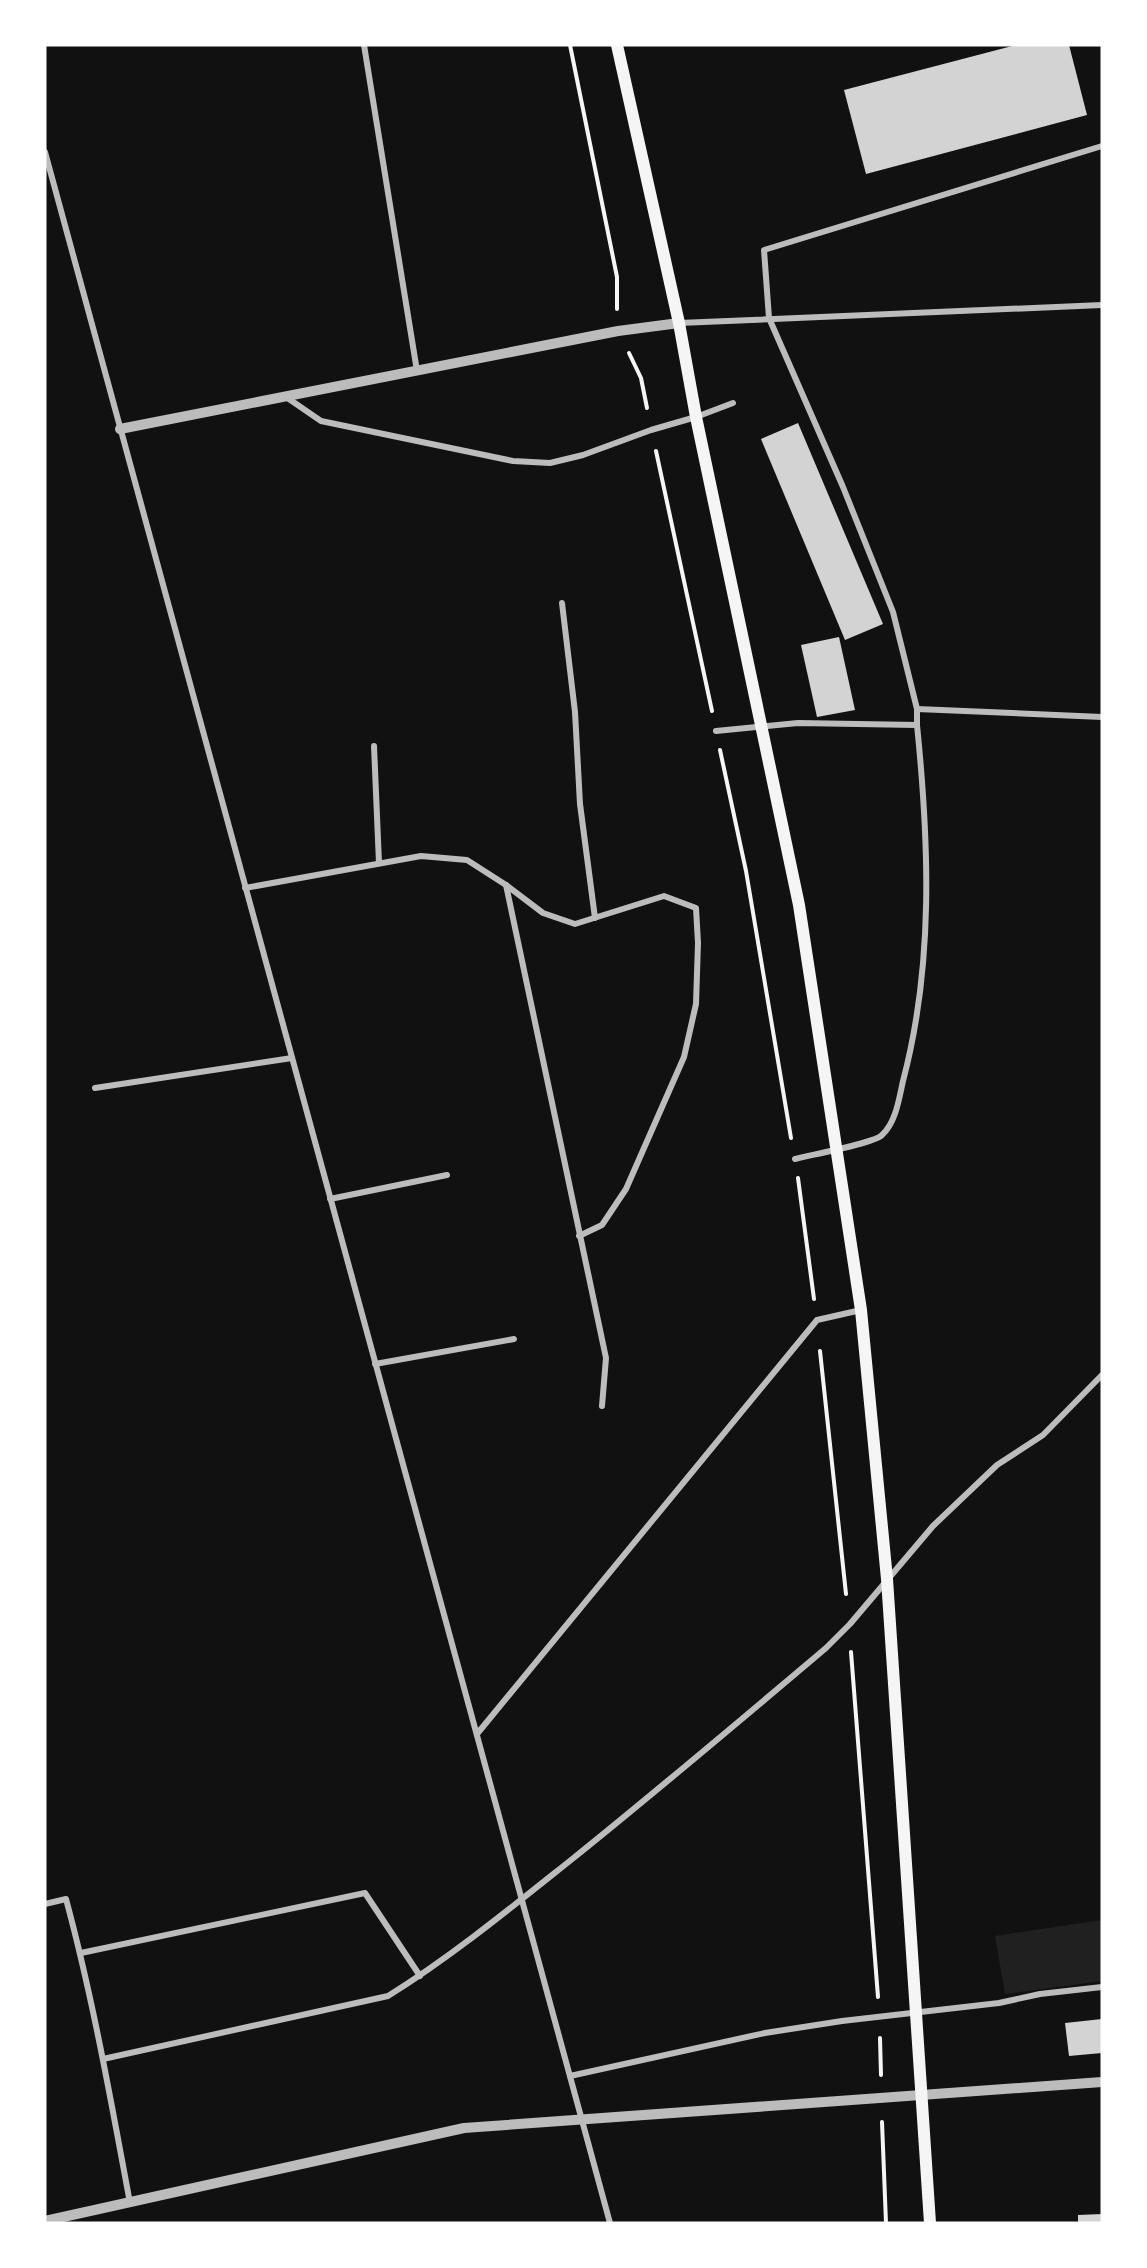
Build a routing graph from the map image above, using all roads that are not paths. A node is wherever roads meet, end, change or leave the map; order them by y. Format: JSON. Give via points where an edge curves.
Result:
{"nodes":[{"id":1,"x":364,"y":45,"type":"edge"},
{"id":2,"x":617,"y":45,"type":"edge"},
{"id":3,"x":1102,"y":146,"type":"edge"},
{"id":4,"x":45,"y":152,"type":"edge"},
{"id":5,"x":1102,"y":305,"type":"edge"},
{"id":6,"x":769,"y":318,"type":"junction"},
{"id":7,"x":679,"y":323,"type":"junction"},
{"id":8,"x":417,"y":370,"type":"junction"},
{"id":9,"x":286,"y":396,"type":"junction"},
{"id":10,"x":733,"y":403,"type":"dead end"},
{"id":11,"x":696,"y":417,"type":"junction"},
{"id":12,"x":120,"y":429,"type":"junction"},
{"id":13,"x":562,"y":603,"type":"dead end"},
{"id":14,"x":917,"y":709,"type":"junction"},
{"id":15,"x":1102,"y":717,"type":"edge"},
{"id":16,"x":917,"y":724,"type":"junction"},
{"id":17,"x":762,"y":727,"type":"junction"},
{"id":18,"x":717,"y":731,"type":"road end"},
{"id":19,"x":374,"y":746,"type":"dead end"},
{"id":20,"x":379,"y":863,"type":"junction"},
{"id":21,"x":506,"y":885,"type":"junction"},
{"id":22,"x":245,"y":888,"type":"junction"},
{"id":23,"x":595,"y":918,"type":"junction"},
{"id":24,"x":292,"y":1058,"type":"junction"},
{"id":25,"x":95,"y":1088,"type":"dead end"},
{"id":26,"x":837,"y":1148,"type":"junction"},
{"id":27,"x":795,"y":1159,"type":"road end"},
{"id":28,"x":447,"y":1175,"type":"dead end"},
{"id":29,"x":330,"y":1199,"type":"junction"},
{"id":30,"x":579,"y":1236,"type":"junction"},
{"id":31,"x":861,"y":1311,"type":"junction"},
{"id":32,"x":514,"y":1339,"type":"dead end"},
{"id":33,"x":375,"y":1364,"type":"junction"},
{"id":34,"x":1102,"y":1375,"type":"edge"},
{"id":35,"x":602,"y":1406,"type":"dead end"},
{"id":36,"x":887,"y":1580,"type":"junction"},
{"id":37,"x":477,"y":1734,"type":"junction"},
{"id":38,"x":522,"y":1899,"type":"junction"},
{"id":39,"x":45,"y":1904,"type":"edge"},
{"id":40,"x":81,"y":1953,"type":"junction"},
{"id":41,"x":420,"y":1976,"type":"junction"},
{"id":42,"x":1102,"y":1987,"type":"edge"},
{"id":43,"x":917,"y":2012,"type":"junction"},
{"id":44,"x":103,"y":2059,"type":"junction"},
{"id":45,"x":570,"y":2076,"type":"junction"},
{"id":46,"x":1102,"y":2082,"type":"edge"},
{"id":47,"x":922,"y":2095,"type":"junction"},
{"id":48,"x":582,"y":2118,"type":"junction"},
{"id":49,"x":130,"y":2203,"type":"junction"},
{"id":50,"x":45,"y":2222,"type":"edge"},
{"id":51,"x":610,"y":2223,"type":"edge"},
{"id":52,"x":930,"y":2223,"type":"edge"}],
"edges":[{"from":1,"to":8,"type":"street"},
{"from":2,"to":7,"type":"main road"},
{"from":3,"to":6,"type":"street","via":[[764,250]]},
{"from":4,"to":12,"type":"street"},
{"from":5,"to":6,"type":"street"},
{"from":6,"to":7,"type":"street"},
{"from":6,"to":14,"type":"street","via":[[893,612]]},
{"from":7,"to":8,"type":"street"},
{"from":7,"to":11,"type":"main road"},
{"from":8,"to":9,"type":"street"},
{"from":9,"to":11,"type":"street","via":[[321,421],[513,461],[550,463]]},
{"from":9,"to":12,"type":"street"},
{"from":10,"to":11,"type":"street"},
{"from":11,"to":17,"type":"main road"},
{"from":12,"to":22,"type":"street"},
{"from":13,"to":23,"type":"street","via":[[575,712],[579,804]]},
{"from":14,"to":15,"type":"street"},
{"from":14,"to":16,"type":"street"},
{"from":16,"to":17,"type":"street","via":[[798,723]]},
{"from":16,"to":26,"type":"street","via":[[926,808],[927,901],[921,991],[909,1060],[891,1124],[880,1137]]},
{"from":17,"to":18,"type":"street"},
{"from":17,"to":26,"type":"main road","via":[[799,905]]},
{"from":19,"to":20,"type":"street"},
{"from":20,"to":21,"type":"street","via":[[421,856],[467,860]]},
{"from":20,"to":22,"type":"street"},
{"from":21,"to":23,"type":"street","via":[[543,913],[575,924]]},
{"from":21,"to":30,"type":"street"},
{"from":22,"to":24,"type":"street"},
{"from":23,"to":30,"type":"street","via":[[664,896],[696,908],[696,1004],[684,1057],[626,1189],[602,1225]]},
{"from":24,"to":25,"type":"street"},
{"from":24,"to":29,"type":"street"},
{"from":26,"to":27,"type":"street"},
{"from":26,"to":31,"type":"main road"},
{"from":28,"to":29,"type":"street"},
{"from":29,"to":33,"type":"street"},
{"from":30,"to":35,"type":"street","via":[[606,1358]]},
{"from":31,"to":36,"type":"main road"},
{"from":31,"to":37,"type":"street","via":[[817,1320]]},
{"from":32,"to":33,"type":"street"},
{"from":33,"to":37,"type":"street"},
{"from":34,"to":36,"type":"street","via":[[1043,1435],[988,1472],[933,1526]]},
{"from":36,"to":38,"type":"street","via":[[826,1648]]},
{"from":36,"to":43,"type":"main road"},
{"from":37,"to":38,"type":"street"},
{"from":38,"to":41,"type":"street"},
{"from":38,"to":45,"type":"street"},
{"from":39,"to":40,"type":"street","via":[[66,1899]]},
{"from":40,"to":41,"type":"street","via":[[365,1893]]},
{"from":40,"to":44,"type":"street"},
{"from":41,"to":44,"type":"street","via":[[388,1996]]},
{"from":42,"to":43,"type":"street"},
{"from":43,"to":45,"type":"street","via":[[765,2033]]},
{"from":43,"to":47,"type":"main road"},
{"from":44,"to":49,"type":"street"},
{"from":45,"to":48,"type":"street"},
{"from":46,"to":47,"type":"street"},
{"from":47,"to":48,"type":"street"},
{"from":47,"to":52,"type":"main road"},
{"from":48,"to":49,"type":"street","via":[[464,2128]]},
{"from":48,"to":51,"type":"street"},
{"from":49,"to":50,"type":"street"}]}
